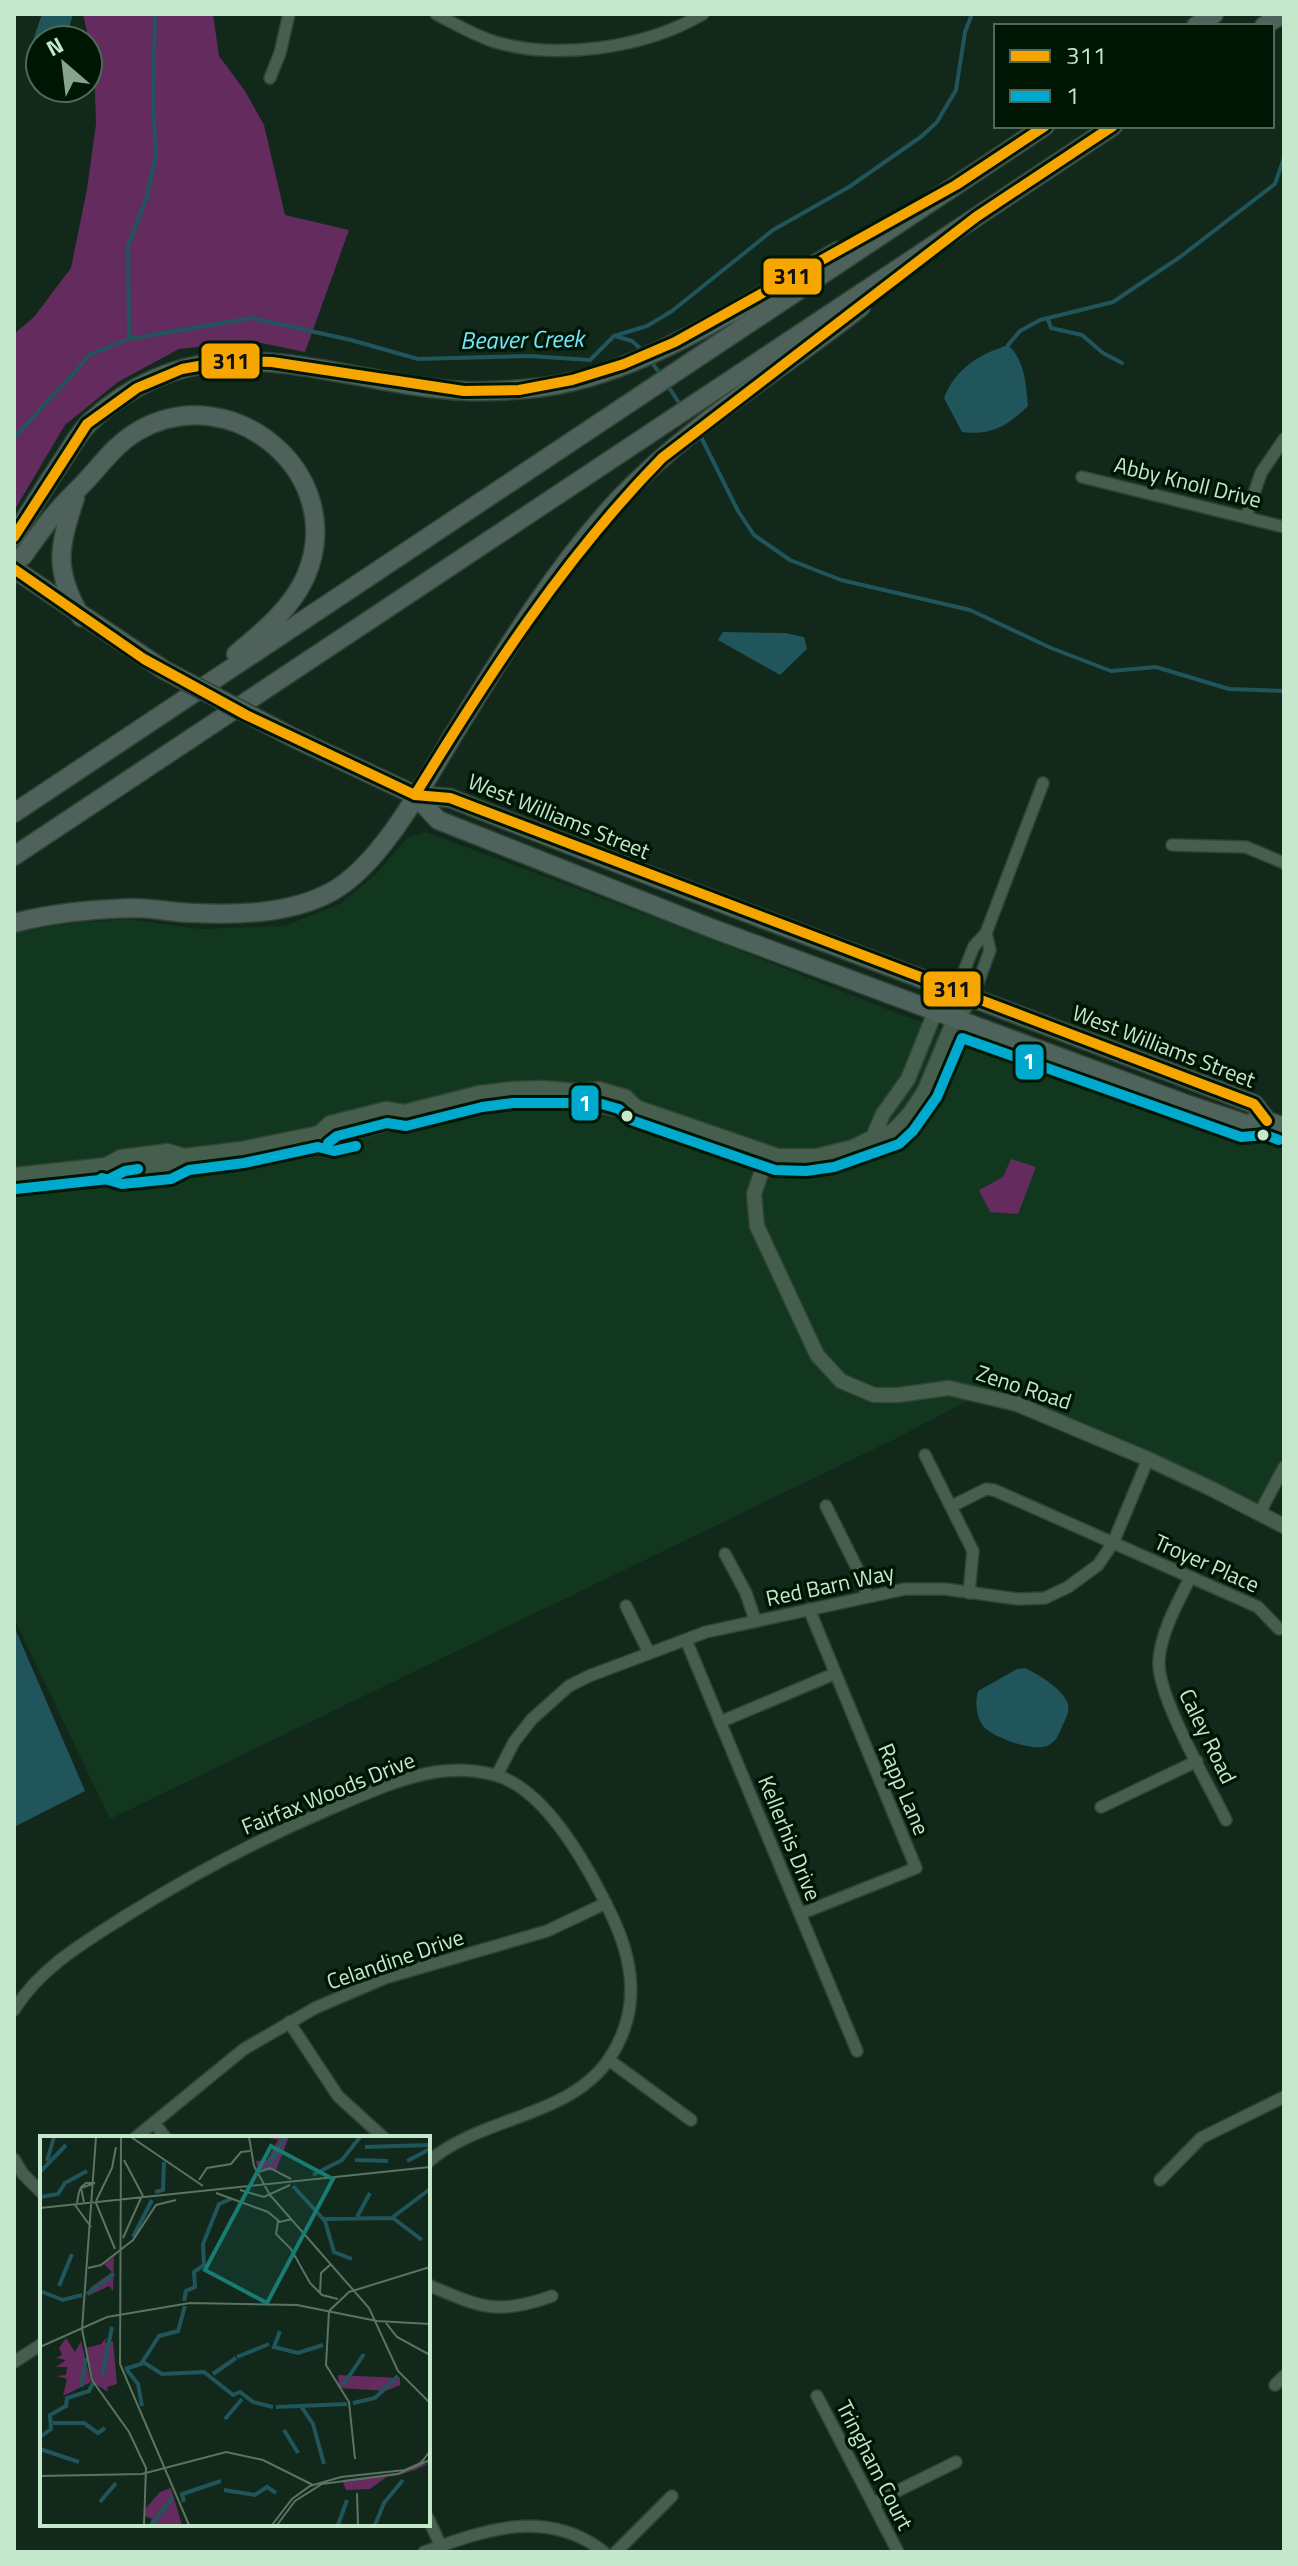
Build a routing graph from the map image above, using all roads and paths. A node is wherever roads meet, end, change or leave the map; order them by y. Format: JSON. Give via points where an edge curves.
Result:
{"nodes":[{"id":1,"x":289,"y":14,"type":"edge"},
{"id":2,"x":436,"y":14,"type":"edge"},
{"id":3,"x":703,"y":14,"type":"edge"},
{"id":4,"x":270,"y":78,"type":"dead end"},
{"id":5,"x":1042,"y":128,"type":"edge"},
{"id":6,"x":1110,"y":128,"type":"edge"},
{"id":7,"x":956,"y":185,"type":"junction"},
{"id":8,"x":976,"y":217,"type":"junction"},
{"id":9,"x":1284,"y":439,"type":"edge"},
{"id":10,"x":1082,"y":477,"type":"dead end"},
{"id":11,"x":77,"y":490,"type":"junction"},
{"id":12,"x":1246,"y":517,"type":"junction"},
{"id":13,"x":1284,"y":527,"type":"edge"},
{"id":14,"x":14,"y":537,"type":"edge"},
{"id":15,"x":14,"y":560,"type":"edge"},
{"id":16,"x":14,"y":569,"type":"edge"},
{"id":17,"x":81,"y":617,"type":"junction"},
{"id":18,"x":180,"y":703,"type":"junction"},
{"id":19,"x":1043,"y":783,"type":"dead end"},
{"id":20,"x":415,"y":795,"type":"junction"},
{"id":21,"x":14,"y":813,"type":"edge"},
{"id":22,"x":1172,"y":845,"type":"dead end"},
{"id":23,"x":14,"y":856,"type":"edge"},
{"id":24,"x":1284,"y":863,"type":"edge"},
{"id":25,"x":14,"y":923,"type":"edge"},
{"id":26,"x":986,"y":933,"type":"junction"},
{"id":27,"x":965,"y":994,"type":"junction"},
{"id":28,"x":935,"y":1012,"type":"junction"},
{"id":29,"x":954,"y":1020,"type":"junction"},
{"id":30,"x":1276,"y":1124,"type":"edge"},
{"id":31,"x":873,"y":1137,"type":"junction"},
{"id":32,"x":768,"y":1153,"type":"junction"},
{"id":33,"x":14,"y":1175,"type":"edge"},
{"id":34,"x":925,"y":1455,"type":"dead end"},
{"id":35,"x":1148,"y":1459,"type":"junction"},
{"id":36,"x":1284,"y":1467,"type":"edge"},
{"id":37,"x":826,"y":1506,"type":"dead end"},
{"id":38,"x":952,"y":1506,"type":"junction"},
{"id":39,"x":1259,"y":1514,"type":"junction"},
{"id":40,"x":1284,"y":1526,"type":"edge"},
{"id":41,"x":1113,"y":1543,"type":"junction"},
{"id":42,"x":725,"y":1554,"type":"dead end"},
{"id":43,"x":1190,"y":1578,"type":"junction"},
{"id":44,"x":969,"y":1593,"type":"junction"},
{"id":45,"x":867,"y":1596,"type":"junction"},
{"id":46,"x":626,"y":1606,"type":"dead end"},
{"id":47,"x":809,"y":1609,"type":"junction"},
{"id":48,"x":755,"y":1620,"type":"junction"},
{"id":49,"x":1279,"y":1629,"type":"dead end"},
{"id":50,"x":686,"y":1640,"type":"junction"},
{"id":51,"x":649,"y":1653,"type":"junction"},
{"id":52,"x":834,"y":1674,"type":"junction"},
{"id":53,"x":720,"y":1722,"type":"junction"},
{"id":54,"x":1197,"y":1761,"type":"junction"},
{"id":55,"x":497,"y":1775,"type":"junction"},
{"id":56,"x":1101,"y":1807,"type":"dead end"},
{"id":57,"x":1226,"y":1820,"type":"dead end"},
{"id":58,"x":606,"y":1903,"type":"junction"},
{"id":59,"x":800,"y":1914,"type":"junction"},
{"id":60,"x":14,"y":2010,"type":"edge"},
{"id":61,"x":289,"y":2022,"type":"junction"},
{"id":62,"x":857,"y":2051,"type":"dead end"},
{"id":63,"x":609,"y":2060,"type":"junction"},
{"id":64,"x":1284,"y":2097,"type":"edge"},
{"id":65,"x":691,"y":2120,"type":"dead end"},
{"id":66,"x":154,"y":2123,"type":"junction"},
{"id":67,"x":138,"y":2136,"type":"edge"},
{"id":68,"x":164,"y":2136,"type":"edge"},
{"id":69,"x":382,"y":2136,"type":"edge"},
{"id":70,"x":14,"y":2159,"type":"edge"},
{"id":71,"x":430,"y":2161,"type":"edge"},
{"id":72,"x":1160,"y":2180,"type":"dead end"},
{"id":73,"x":40,"y":2191,"type":"edge"},
{"id":74,"x":430,"y":2286,"type":"edge"},
{"id":75,"x":552,"y":2296,"type":"dead end"},
{"id":76,"x":40,"y":2345,"type":"edge"},
{"id":77,"x":14,"y":2362,"type":"edge"},
{"id":78,"x":1284,"y":2376,"type":"edge"},
{"id":79,"x":1275,"y":2385,"type":"dead end"},
{"id":80,"x":817,"y":2396,"type":"dead end"},
{"id":81,"x":956,"y":2462,"type":"dead end"},
{"id":82,"x":672,"y":2496,"type":"dead end"},
{"id":83,"x":873,"y":2503,"type":"junction"},
{"id":84,"x":430,"y":2522,"type":"edge"},
{"id":85,"x":442,"y":2549,"type":"edge"},
{"id":86,"x":424,"y":2552,"type":"edge"},
{"id":87,"x":604,"y":2552,"type":"edge"},
{"id":88,"x":616,"y":2552,"type":"edge"},
{"id":89,"x":898,"y":2552,"type":"edge"}],
"edges":[{"from":1,"to":4,"type":"street"},
{"from":2,"to":3,"type":"street","via":[[491,40],[547,49],[634,42]]},
{"from":5,"to":7,"type":"highway"},
{"from":6,"to":8,"type":"highway"},
{"from":7,"to":14,"type":"highway","via":[[675,342],[587,378],[507,391],[466,391],[255,361],[173,370],[146,382],[89,422]]},
{"from":7,"to":18,"type":"highway"},
{"from":8,"to":20,"type":"highway","via":[[713,417],[619,499],[532,612]]},
{"from":8,"to":23,"type":"highway"},
{"from":9,"to":12,"type":"street","via":[[1261,473]]},
{"from":10,"to":12,"type":"street","name":"Abby Knoll Drive"},
{"from":11,"to":15,"type":"highway","via":[[23,556]]},
{"from":11,"to":17,"type":"highway","via":[[61,556]]},
{"from":11,"to":18,"type":"highway","via":[[139,431],[159,421],[208,416],[243,425],[272,442],[308,492],[314,518],[305,578],[273,622]]},
{"from":12,"to":13,"type":"street","name":"Abby Knoll Drive"},
{"from":16,"to":17,"type":"main road"},
{"from":17,"to":20,"type":"main road","bridge":true,"via":[[246,715]]},
{"from":18,"to":21,"type":"highway"},
{"from":19,"to":26,"type":"street"},
{"from":20,"to":25,"type":"highway","via":[[395,830],[353,876],[304,903],[248,912],[136,908]]},
{"from":20,"to":27,"type":"main road","name":"West Williams Street","via":[[450,798],[709,901]]},
{"from":20,"to":28,"type":"main road","name":"West Williams Street","via":[[438,820]]},
{"from":22,"to":24,"type":"street","via":[[1246,847]]},
{"from":26,"to":27,"type":"street","via":[[974,946]]},
{"from":26,"to":27,"type":"street","via":[[990,950]]},
{"from":27,"to":28,"type":"street"},
{"from":27,"to":29,"type":"street"},
{"from":27,"to":30,"type":"main road","name":"West Williams Street","via":[[1254,1104]]},
{"from":28,"to":29,"type":"main road","name":"West Williams Street"},
{"from":28,"to":31,"type":"street","via":[[908,1079]]},
{"from":29,"to":30,"type":"main road","name":"West Williams Street","via":[[1246,1124]]},
{"from":29,"to":31,"type":"street","via":[[919,1102],[893,1131]]},
{"from":31,"to":32,"type":"street","via":[[817,1156]]},
{"from":32,"to":33,"type":"street","via":[[599,1089],[542,1088],[479,1093],[404,1112],[386,1109],[330,1123],[319,1133],[241,1149],[184,1156],[168,1151],[121,1157],[106,1165]]},
{"from":32,"to":35,"type":"street","name":"Zeno Road","via":[[754,1194],[757,1226],[817,1355],[841,1381],[874,1395],[949,1388],[991,1396]]},
{"from":34,"to":38,"type":"street"},
{"from":35,"to":39,"type":"street","name":"Zeno Road"},
{"from":35,"to":41,"type":"street","name":"Red Barn Way"},
{"from":36,"to":39,"type":"street"},
{"from":37,"to":45,"type":"street"},
{"from":38,"to":41,"type":"street","name":"Troyer Place","via":[[994,1490]]},
{"from":38,"to":44,"type":"street","via":[[973,1551]]},
{"from":39,"to":40,"type":"street","name":"Zeno Road"},
{"from":41,"to":43,"type":"street","name":"Troyer Place"},
{"from":41,"to":44,"type":"street","name":"Red Barn Way","via":[[1082,1578],[1045,1598]]},
{"from":42,"to":48,"type":"street"},
{"from":43,"to":49,"type":"street","name":"Troyer Place","via":[[1258,1607]]},
{"from":43,"to":54,"type":"street","name":"Caley Road","via":[[1159,1662],[1165,1695]]},
{"from":44,"to":45,"type":"street","name":"Red Barn Way","via":[[923,1588]]},
{"from":45,"to":47,"type":"street","name":"Red Barn Way"},
{"from":46,"to":51,"type":"street"},
{"from":47,"to":48,"type":"street","name":"Red Barn Way"},
{"from":47,"to":52,"type":"street","name":"Rapp Lane"},
{"from":48,"to":50,"type":"street","name":"Red Barn Way"},
{"from":50,"to":51,"type":"street","name":"Red Barn Way"},
{"from":50,"to":53,"type":"street","name":"Kellerhis Drive"},
{"from":51,"to":55,"type":"street","name":"Red Barn Way","via":[[589,1676],[551,1700],[514,1742]]},
{"from":52,"to":53,"type":"street"},
{"from":52,"to":59,"type":"street","name":"Rapp Lane","via":[[916,1868]]},
{"from":53,"to":59,"type":"street","name":"Kellerhis Drive"},
{"from":54,"to":56,"type":"street"},
{"from":54,"to":57,"type":"street","name":"Caley Road"},
{"from":55,"to":58,"type":"street","name":"Fairfax Woods Drive","via":[[557,1823]]},
{"from":55,"to":60,"type":"street","name":"Fairfax Woods Drive","via":[[454,1770],[419,1776],[260,1840],[92,1938],[46,1971]]},
{"from":58,"to":61,"type":"street","name":"Celandine Drive","via":[[529,1937],[375,1982]]},
{"from":58,"to":63,"type":"street","name":"Fairfax Woods Drive","via":[[628,1955],[632,1982],[626,2024]]},
{"from":59,"to":62,"type":"street","name":"Kellerhis Drive"},
{"from":61,"to":66,"type":"street","name":"Celandine Drive","via":[[244,2049]]},
{"from":61,"to":69,"type":"street","via":[[338,2096]]},
{"from":63,"to":65,"type":"street"},
{"from":63,"to":71,"type":"street","name":"Fairfax Woods Drive","via":[[592,2080],[564,2098],[459,2140]]},
{"from":64,"to":72,"type":"street","via":[[1201,2138]]},
{"from":66,"to":67,"type":"street","name":"Celandine Drive"},
{"from":66,"to":68,"type":"street"},
{"from":70,"to":73,"type":"street"},
{"from":74,"to":75,"type":"street","via":[[502,2309]]},
{"from":76,"to":77,"type":"street"},
{"from":78,"to":79,"type":"street"},
{"from":80,"to":83,"type":"street","name":"Tringham Court"},
{"from":81,"to":83,"type":"street"},
{"from":82,"to":88,"type":"street"},
{"from":83,"to":89,"type":"street","name":"Tringham Court"},
{"from":84,"to":85,"type":"street"},
{"from":85,"to":86,"type":"street"},
{"from":85,"to":87,"type":"street","via":[[492,2529],[529,2525],[573,2534]]}]}
